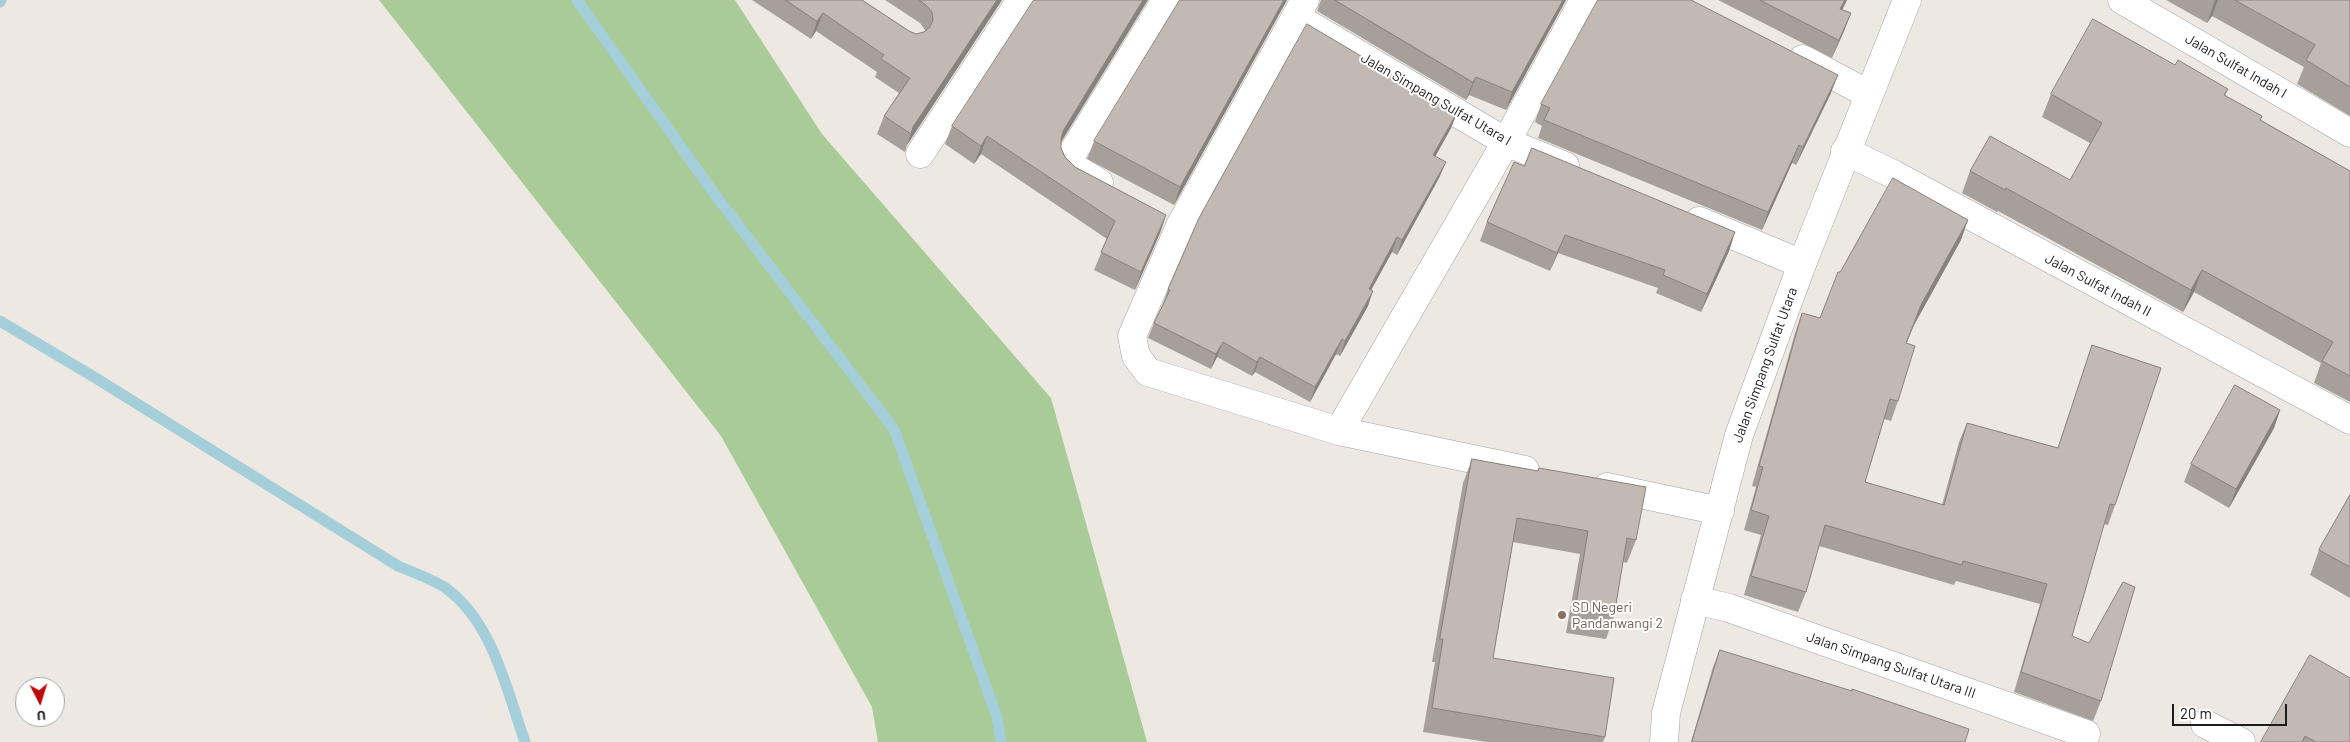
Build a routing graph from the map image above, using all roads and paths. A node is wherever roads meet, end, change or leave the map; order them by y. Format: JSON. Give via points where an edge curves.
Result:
{"nodes":[{"id":1,"x":1021,"y":0,"type":"edge"},
{"id":2,"x":1166,"y":0,"type":"edge"},
{"id":3,"x":1584,"y":0,"type":"edge"},
{"id":4,"x":1906,"y":0,"type":"edge"},
{"id":5,"x":2122,"y":0,"type":"edge"},
{"id":6,"x":1301,"y":9,"type":"edge"},
{"id":7,"x":1777,"y":46,"type":"edge"},
{"id":8,"x":1868,"y":94,"type":"junction"},
{"id":9,"x":2350,"y":133,"type":"edge"},
{"id":10,"x":1506,"y":142,"type":"junction"},
{"id":11,"x":1845,"y":151,"type":"junction"},
{"id":12,"x":920,"y":154,"type":"dead end"},
{"id":13,"x":1587,"y":175,"type":"edge"},
{"id":14,"x":1119,"y":194,"type":"edge"},
{"id":15,"x":1154,"y":212,"type":"edge"},
{"id":16,"x":1677,"y":212,"type":"edge"},
{"id":17,"x":1180,"y":226,"type":"junction"},
{"id":18,"x":1802,"y":264,"type":"junction"},
{"id":19,"x":2350,"y":420,"type":"edge"},
{"id":20,"x":1339,"y":432,"type":"junction"},
{"id":21,"x":1554,"y":476,"type":"edge"},
{"id":22,"x":1583,"y":482,"type":"edge"},
{"id":23,"x":1720,"y":511,"type":"junction"},
{"id":24,"x":1695,"y":600,"type":"junction"},
{"id":25,"x":2205,"y":724,"type":"dead end"},
{"id":26,"x":2086,"y":734,"type":"dead end"},
{"id":27,"x":1664,"y":742,"type":"edge"},
{"id":28,"x":2242,"y":742,"type":"edge"}],
"edges":[{"from":1,"to":12,"type":"street"},
{"from":2,"to":14,"type":"street","via":[[1070,157],[1070,165],[1076,171]]},
{"from":3,"to":10,"type":"street"},
{"from":4,"to":8,"type":"street","name":"Jalan Simpang Sulfat Utara"},
{"from":5,"to":9,"type":"street","name":"Jalan Sulfat Indah I"},
{"from":6,"to":10,"type":"street","name":"Jalan Simpang Sulfat Utara I"},
{"from":6,"to":17,"type":"street"},
{"from":7,"to":8,"type":"street"},
{"from":8,"to":11,"type":"street","name":"Jalan Simpang Sulfat Utara"},
{"from":10,"to":13,"type":"street","name":"Jalan Simpang Sulfat Utara I"},
{"from":10,"to":20,"type":"street"},
{"from":11,"to":18,"type":"street","name":"Jalan Simpang Sulfat Utara"},
{"from":11,"to":19,"type":"street","name":"Jalan Sulfat Indah II"},
{"from":15,"to":17,"type":"street"},
{"from":16,"to":18,"type":"street"},
{"from":17,"to":20,"type":"street","via":[[1132,336],[1136,356],[1148,372]]},
{"from":18,"to":23,"type":"street","name":"Jalan Simpang Sulfat Utara","via":[[1739,436]]},
{"from":20,"to":21,"type":"street"},
{"from":22,"to":23,"type":"street"},
{"from":23,"to":24,"type":"street","name":"Jalan Simpang Sulfat Utara"},
{"from":24,"to":26,"type":"street","name":"Jalan Simpang Sulfat Utara III","via":[[1728,608]]},
{"from":24,"to":27,"type":"street","name":"Jalan Simpang Sulfat Utara","via":[[1666,714]]},
{"from":25,"to":28,"type":"street"}]}
